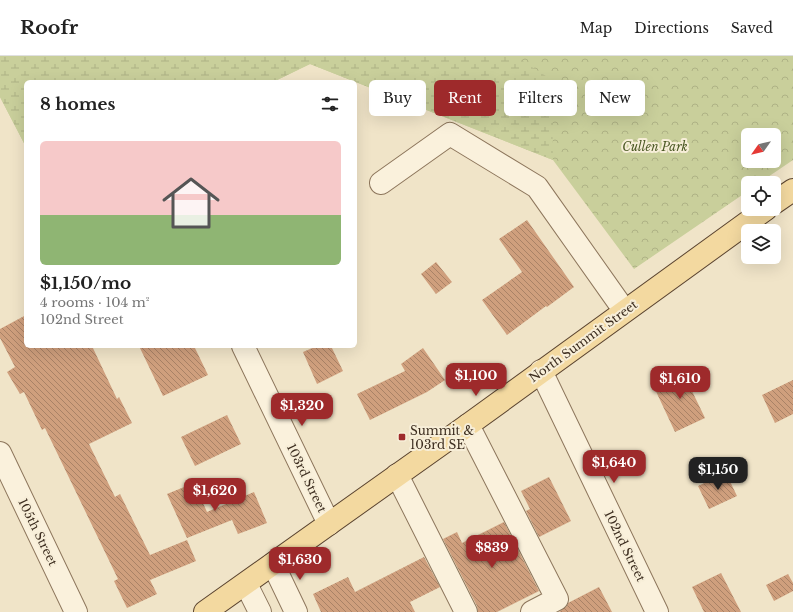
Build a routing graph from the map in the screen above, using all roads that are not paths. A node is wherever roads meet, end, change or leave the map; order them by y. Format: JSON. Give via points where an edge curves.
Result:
{"nodes":[{"id":1,"x":381,"y":183,"type":"dead end"},
{"id":2,"x":793,"y":190,"type":"edge"},
{"id":3,"x":781,"y":198,"type":"edge"},
{"id":4,"x":756,"y":216,"type":"edge"},
{"id":5,"x":624,"y":310,"type":"junction"},
{"id":6,"x":244,"y":348,"type":"edge"},
{"id":7,"x":541,"y":371,"type":"junction"},
{"id":8,"x":468,"y":425,"type":"junction"},
{"id":9,"x":0,"y":453,"type":"edge"},
{"id":10,"x":397,"y":475,"type":"junction"},
{"id":11,"x":329,"y":524,"type":"junction"},
{"id":12,"x":273,"y":564,"type":"junction"},
{"id":13,"x":246,"y":584,"type":"junction"},
{"id":14,"x":544,"y":609,"type":"edge"},
{"id":15,"x":654,"y":611,"type":"edge"},
{"id":16,"x":76,"y":612,"type":"edge"},
{"id":17,"x":206,"y":612,"type":"edge"},
{"id":18,"x":260,"y":612,"type":"edge"},
{"id":19,"x":296,"y":612,"type":"edge"},
{"id":20,"x":466,"y":612,"type":"edge"}],
"edges":[{"from":1,"to":5,"type":"street","via":[[450,134],[538,187]]},
{"from":2,"to":3,"type":"main road"},
{"from":4,"to":5,"type":"main road","name":"North Summit Street"},
{"from":5,"to":7,"type":"main road","name":"North Summit Street"},
{"from":6,"to":11,"type":"street","name":"103rd Street"},
{"from":7,"to":8,"type":"main road","name":"North Summit Street"},
{"from":7,"to":15,"type":"street","name":"102nd Street"},
{"from":8,"to":10,"type":"main road","name":"North Summit Street"},
{"from":8,"to":14,"type":"street","via":[[557,599]]},
{"from":9,"to":16,"type":"street","name":"105th Street"},
{"from":10,"to":11,"type":"main road","name":"North Summit Street"},
{"from":10,"to":20,"type":"street"},
{"from":11,"to":12,"type":"main road","name":"North Summit Street"},
{"from":12,"to":13,"type":"main road","name":"North Summit Street"},
{"from":12,"to":19,"type":"street"},
{"from":13,"to":17,"type":"main road","name":"North Summit Street"},
{"from":13,"to":18,"type":"street"}]}
